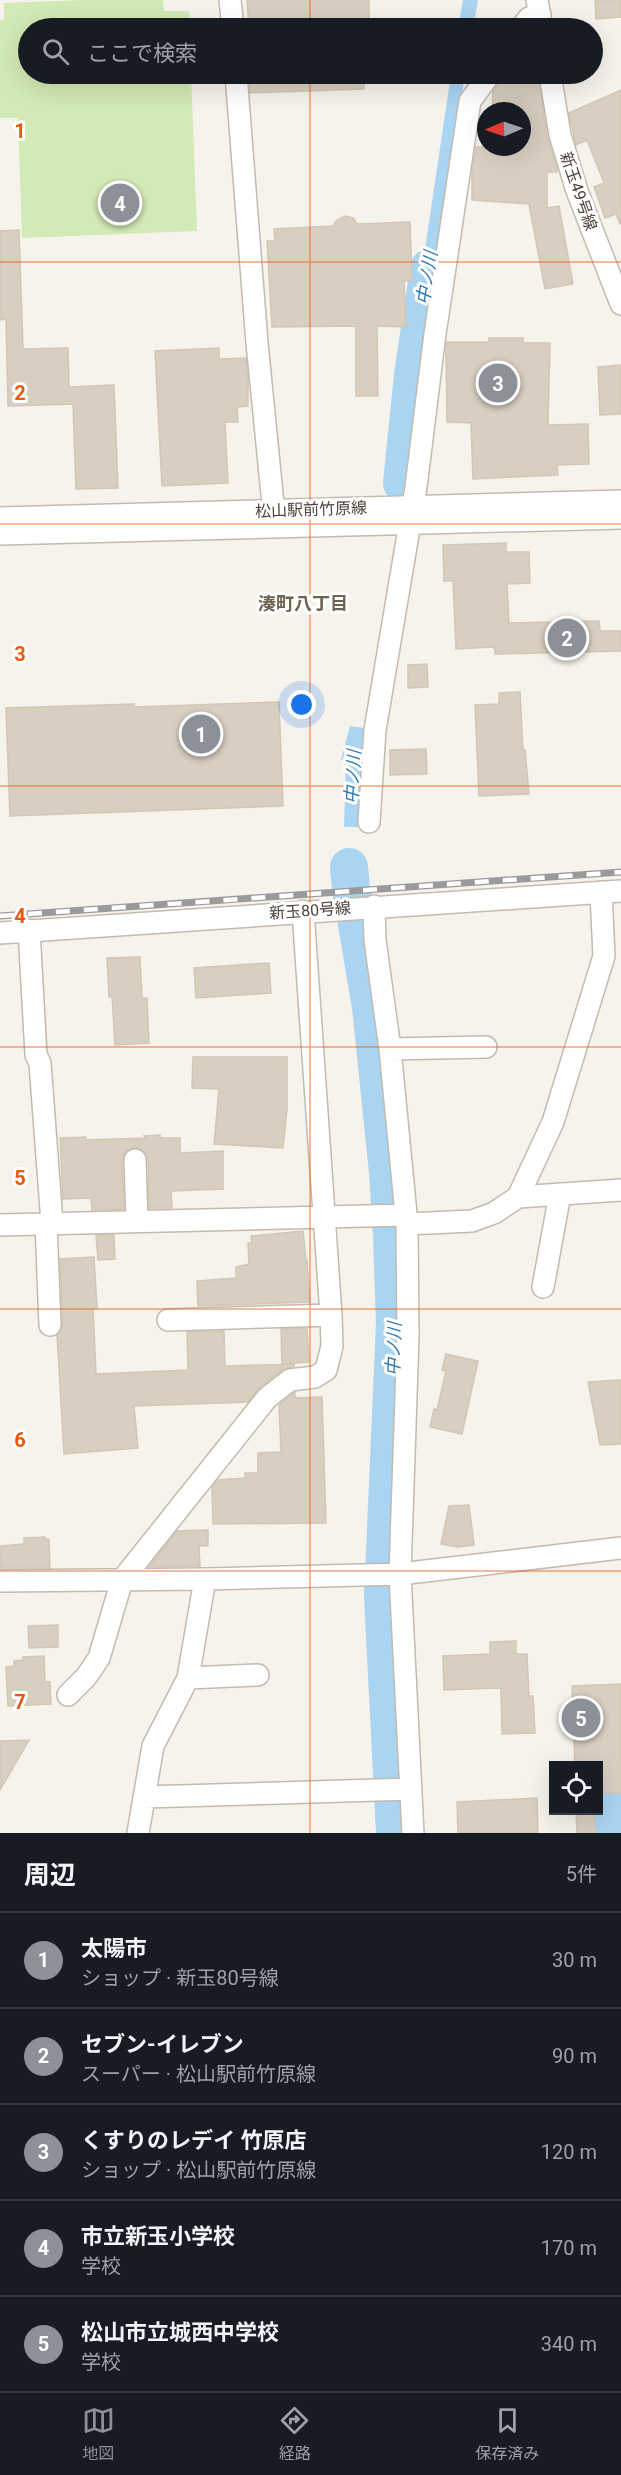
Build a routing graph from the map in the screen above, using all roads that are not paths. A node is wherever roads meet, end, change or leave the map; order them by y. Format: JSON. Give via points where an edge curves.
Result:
{"nodes":[{"id":1,"x":230,"y":0,"type":"edge"},
{"id":2,"x":232,"y":18,"type":"edge"},
{"id":3,"x":237,"y":84,"type":"edge"},
{"id":4,"x":483,"y":84,"type":"edge"},
{"id":5,"x":552,"y":84,"type":"edge"},
{"id":6,"x":621,"y":304,"type":"edge"},
{"id":7,"x":621,"y":501,"type":"edge"},
{"id":8,"x":412,"y":514,"type":"junction"},
{"id":9,"x":0,"y":518,"type":"edge"},
{"id":10,"x":621,"y":518,"type":"edge"},
{"id":11,"x":275,"y":519,"type":"junction"},
{"id":12,"x":0,"y":534,"type":"edge"},
{"id":13,"x":369,"y":822,"type":"dead end"},
{"id":14,"x":611,"y":891,"type":"edge"},
{"id":15,"x":361,"y":907,"type":"junction"},
{"id":16,"x":303,"y":911,"type":"junction"},
{"id":17,"x":29,"y":930,"type":"junction"},
{"id":18,"x":0,"y":933,"type":"edge"},
{"id":19,"x":486,"y":1047,"type":"dead end"},
{"id":20,"x":390,"y":1049,"type":"junction"},
{"id":21,"x":135,"y":1160,"type":"dead end"},
{"id":22,"x":621,"y":1190,"type":"edge"},
{"id":23,"x":560,"y":1194,"type":"junction"},
{"id":24,"x":518,"y":1197,"type":"junction"},
{"id":25,"x":398,"y":1217,"type":"junction"},
{"id":26,"x":323,"y":1218,"type":"junction"},
{"id":27,"x":137,"y":1221,"type":"junction"},
{"id":28,"x":49,"y":1223,"type":"junction"},
{"id":29,"x":0,"y":1225,"type":"edge"},
{"id":30,"x":543,"y":1287,"type":"dead end"},
{"id":31,"x":331,"y":1315,"type":"junction"},
{"id":32,"x":168,"y":1320,"type":"dead end"},
{"id":33,"x":50,"y":1325,"type":"dead end"},
{"id":34,"x":621,"y":1548,"type":"edge"},
{"id":35,"x":387,"y":1574,"type":"junction"},
{"id":36,"x":205,"y":1579,"type":"junction"},
{"id":37,"x":122,"y":1580,"type":"junction"},
{"id":38,"x":0,"y":1581,"type":"edge"},
{"id":39,"x":258,"y":1675,"type":"dead end"},
{"id":40,"x":188,"y":1678,"type":"junction"},
{"id":41,"x":68,"y":1695,"type":"dead end"},
{"id":42,"x":398,"y":1790,"type":"junction"},
{"id":43,"x":144,"y":1797,"type":"junction"},
{"id":44,"x":138,"y":1833,"type":"edge"},
{"id":45,"x":413,"y":1833,"type":"edge"}],
"edges":[{"from":1,"to":2,"type":"street"},
{"from":3,"to":11,"type":"street"},
{"from":4,"to":8,"type":"street","via":[[470,101]]},
{"from":5,"to":6,"type":"street","name":"新玉49号線","via":[[560,135],[577,191]]},
{"from":7,"to":8,"type":"street","name":"松山駅前竹原線"},
{"from":8,"to":10,"type":"street","name":"松山駅前竹原線"},
{"from":8,"to":11,"type":"street","name":"松山駅前竹原線"},
{"from":8,"to":13,"type":"street","via":[[375,730]]},
{"from":9,"to":11,"type":"street","name":"松山駅前竹原線"},
{"from":11,"to":12,"type":"street","name":"松山駅前竹原線"},
{"from":14,"to":15,"type":"street","name":"新玉80号線"},
{"from":14,"to":24,"type":"street","via":[[604,956],[575,1058],[553,1122]]},
{"from":15,"to":16,"type":"street","name":"新玉80号線"},
{"from":15,"to":20,"type":"street","via":[[375,940]]},
{"from":16,"to":17,"type":"street","name":"新玉80号線"},
{"from":16,"to":26,"type":"street"},
{"from":17,"to":18,"type":"street","name":"新玉80号線"},
{"from":17,"to":28,"type":"street"},
{"from":19,"to":20,"type":"street"},
{"from":20,"to":25,"type":"street"},
{"from":21,"to":27,"type":"street"},
{"from":22,"to":23,"type":"street"},
{"from":23,"to":24,"type":"street"},
{"from":23,"to":30,"type":"street"},
{"from":24,"to":25,"type":"street","via":[[494,1213],[472,1221]]},
{"from":25,"to":26,"type":"street"},
{"from":25,"to":35,"type":"street","via":[[408,1336]]},
{"from":26,"to":27,"type":"street"},
{"from":26,"to":31,"type":"street"},
{"from":27,"to":28,"type":"street"},
{"from":28,"to":29,"type":"street"},
{"from":28,"to":33,"type":"street"},
{"from":31,"to":32,"type":"street"},
{"from":31,"to":37,"type":"street","via":[[332,1346],[326,1370],[315,1377],[290,1380],[267,1398]]},
{"from":34,"to":35,"type":"street"},
{"from":35,"to":36,"type":"street"},
{"from":35,"to":42,"type":"street"},
{"from":36,"to":37,"type":"street"},
{"from":36,"to":40,"type":"street"},
{"from":37,"to":38,"type":"street"},
{"from":37,"to":41,"type":"street","via":[[99,1658]]},
{"from":39,"to":40,"type":"street"},
{"from":40,"to":43,"type":"street","via":[[153,1746]]},
{"from":42,"to":43,"type":"street"},
{"from":42,"to":45,"type":"street"},
{"from":43,"to":44,"type":"street"}]}
